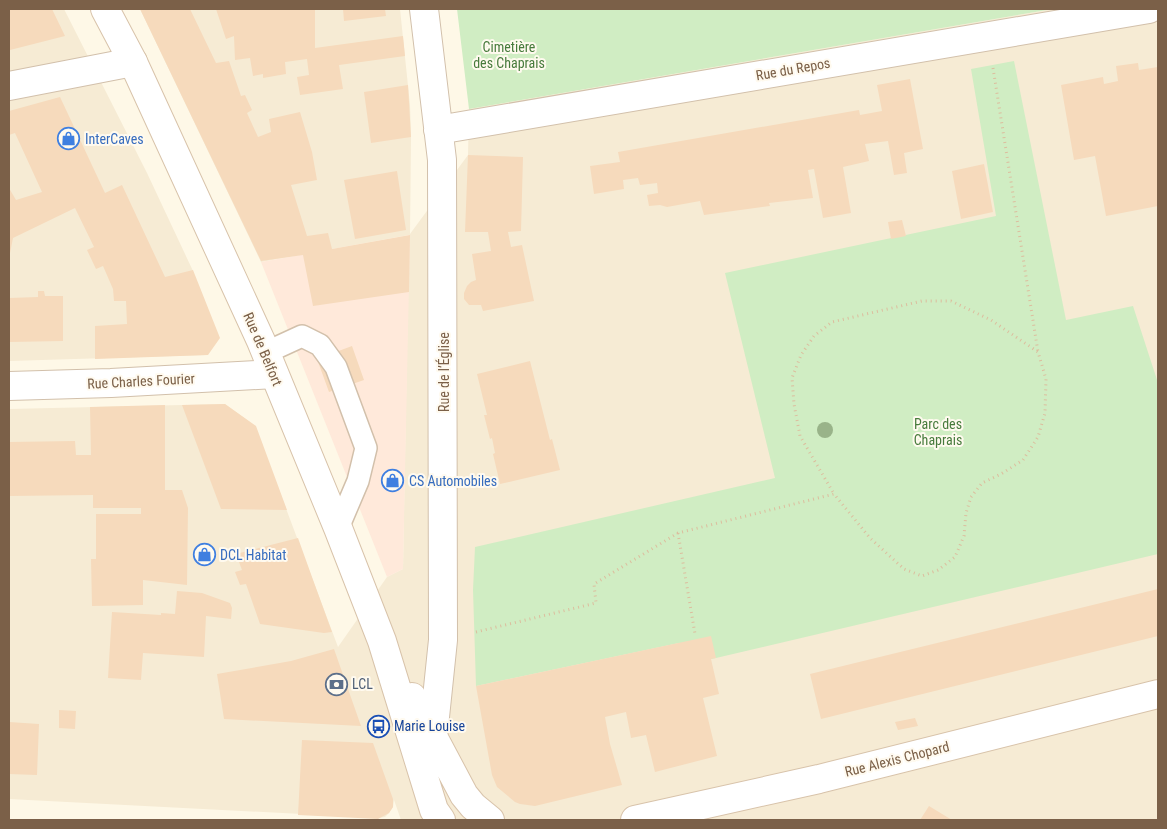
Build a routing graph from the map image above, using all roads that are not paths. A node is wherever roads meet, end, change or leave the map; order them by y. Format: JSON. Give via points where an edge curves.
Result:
{"nodes":[{"id":1,"x":105,"y":9,"type":"edge"},
{"id":2,"x":424,"y":9,"type":"edge"},
{"id":3,"x":1149,"y":9,"type":"edge"},
{"id":4,"x":133,"y":62,"type":"junction"},
{"id":5,"x":9,"y":86,"type":"edge"},
{"id":6,"x":438,"y":130,"type":"junction"},
{"id":7,"x":270,"y":364,"type":"junction"},
{"id":8,"x":9,"y":386,"type":"edge"},
{"id":9,"x":338,"y":528,"type":"junction"},
{"id":10,"x":382,"y":641,"type":"junction"},
{"id":11,"x":1158,"y":694,"type":"edge"},
{"id":12,"x":433,"y":736,"type":"junction"},
{"id":13,"x":441,"y":820,"type":"edge"},
{"id":14,"x":490,"y":820,"type":"edge"},
{"id":15,"x":635,"y":820,"type":"edge"}],
"edges":[{"from":1,"to":4,"type":"street","name":"Rue de Belfort"},
{"from":2,"to":6,"type":"street","name":"Rue de l’Église"},
{"from":3,"to":6,"type":"street","name":"Rue du Repos"},
{"from":4,"to":5,"type":"street"},
{"from":4,"to":7,"type":"street","name":"Rue de Belfort"},
{"from":6,"to":12,"type":"street","name":"Rue de l’Église","via":[[442,160],[444,297],[443,640]]},
{"from":7,"to":8,"type":"street","name":"Rue Charles Fourier","via":[[111,383]]},
{"from":7,"to":9,"type":"street","name":"Rue de Belfort"},
{"from":7,"to":9,"type":"lane","via":[[302,336],[320,345],[336,367],[366,448],[358,481]]},
{"from":9,"to":10,"type":"street","name":"Rue de Belfort"},
{"from":10,"to":12,"type":"street","name":"Rue de Belfort"},
{"from":10,"to":13,"type":"street","name":"Rue de Belfort","via":[[434,810]]},
{"from":11,"to":15,"type":"street","name":"Rue Alexis Chopard","via":[[819,779]]},
{"from":12,"to":14,"type":"street","name":"Rue de Belfort","via":[[464,795]]}]}
